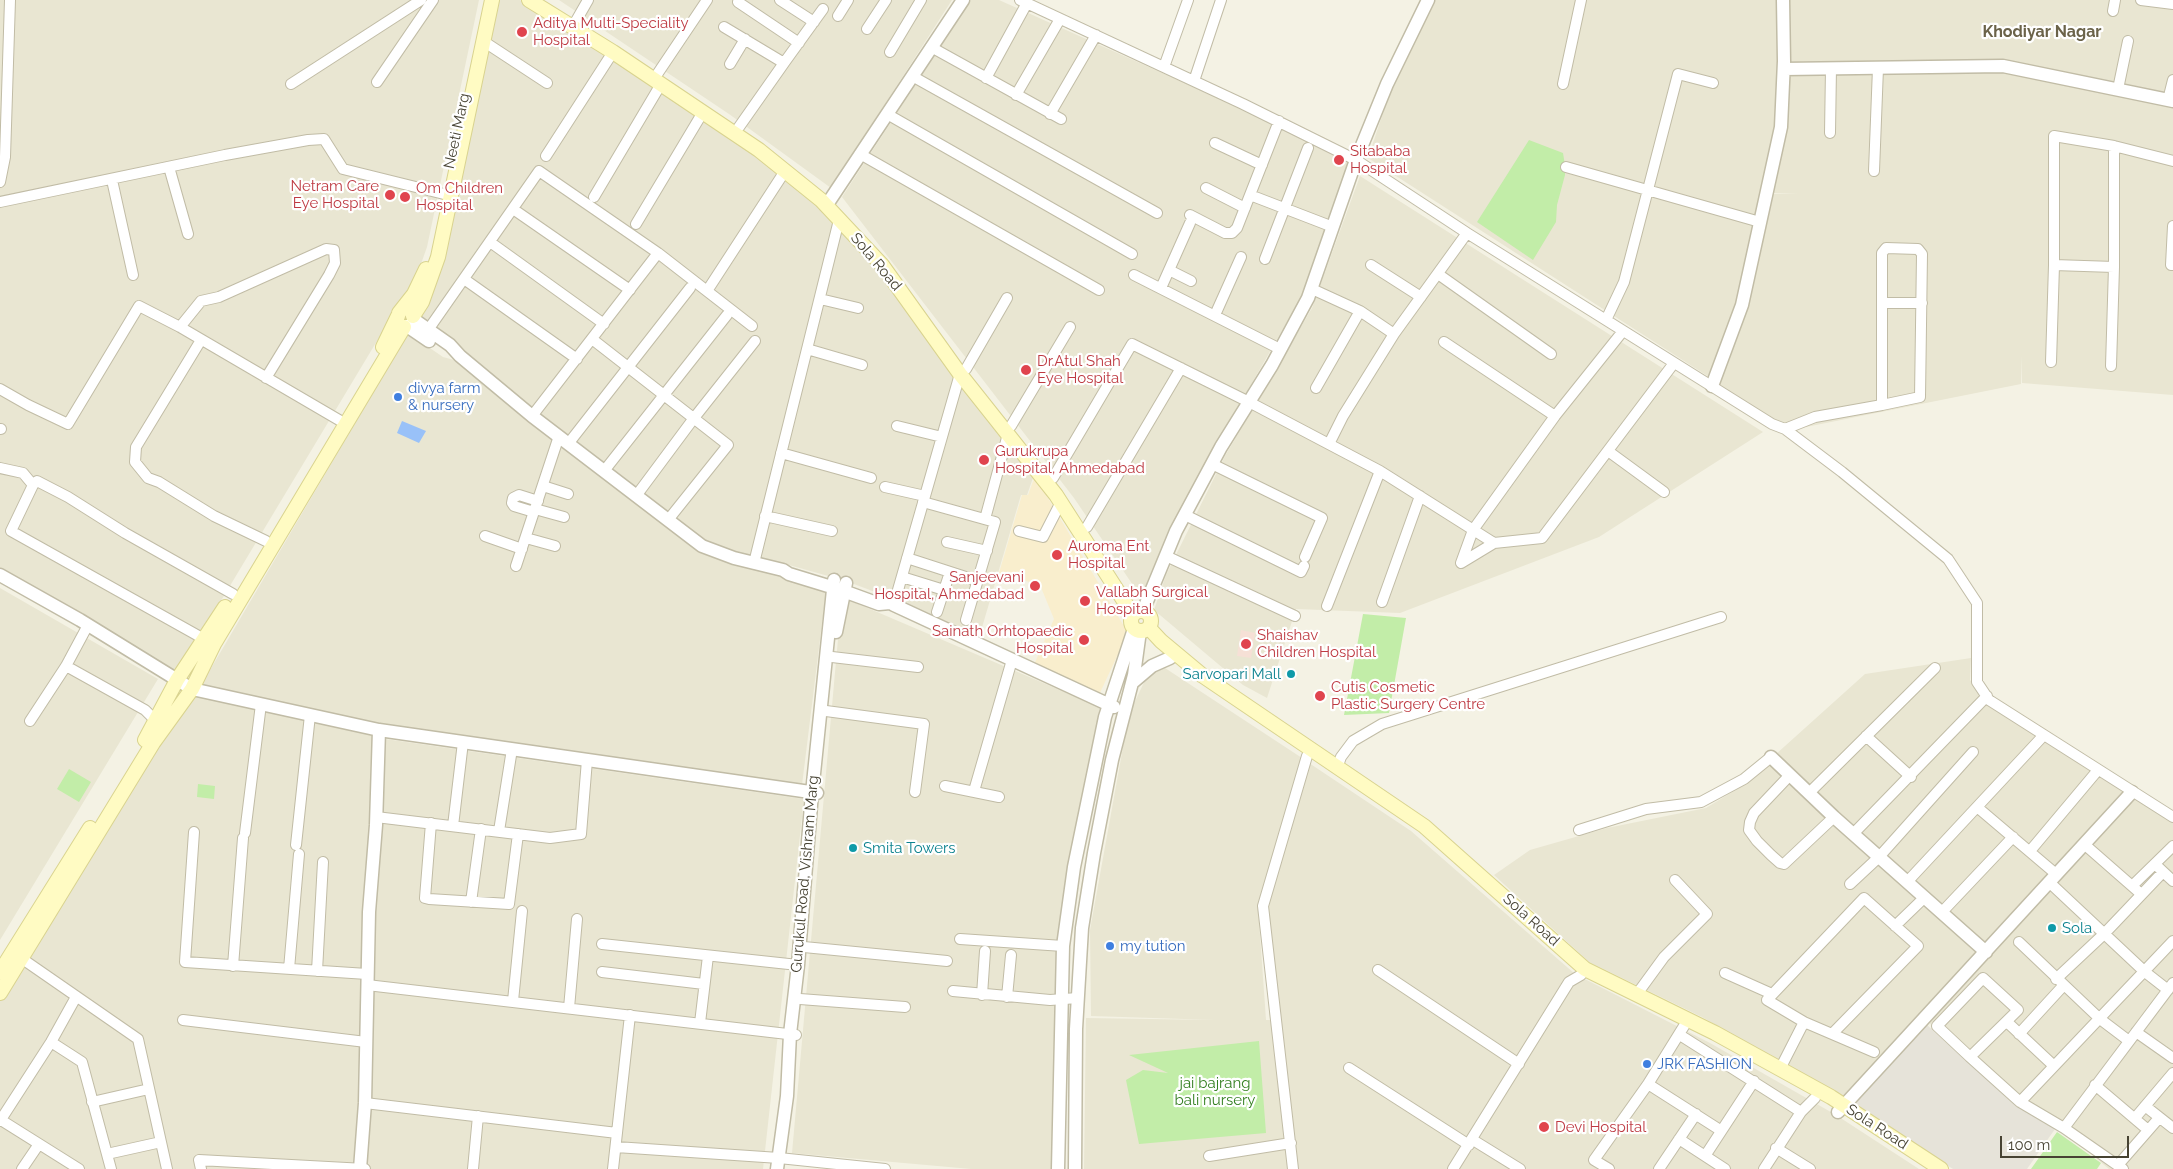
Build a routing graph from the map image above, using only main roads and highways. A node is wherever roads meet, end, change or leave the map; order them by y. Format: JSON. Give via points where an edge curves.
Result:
{"nodes":[{"id":1,"x":483,"y":0,"type":"edge"},
{"id":2,"x":492,"y":0,"type":"edge"},
{"id":3,"x":529,"y":0,"type":"edge"},
{"id":4,"x":543,"y":0,"type":"edge"},
{"id":5,"x":659,"y":79,"type":"junction"},
{"id":6,"x":828,"y":202,"type":"junction"},
{"id":7,"x":406,"y":320,"type":"junction"},
{"id":8,"x":963,"y":372,"type":"junction"},
{"id":9,"x":1010,"y":430,"type":"junction"},
{"id":10,"x":1140,"y":622,"type":"junction"},
{"id":11,"x":0,"y":971,"type":"edge"},
{"id":12,"x":1583,"y":972,"type":"junction"},
{"id":13,"x":0,"y":993,"type":"edge"},
{"id":14,"x":1841,"y":1109,"type":"junction"},
{"id":15,"x":1926,"y":1169,"type":"edge"},
{"id":16,"x":1941,"y":1169,"type":"edge"}],
"edges":[{"from":1,"to":7,"type":"main road","name":"Neeti Marg","via":[[433,247]]},
{"from":2,"to":7,"type":"main road","via":[[438,257],[422,302]]},
{"from":3,"to":5,"type":"main road","name":"Sola Road"},
{"from":4,"to":5,"type":"main road","name":"Sola Road"},
{"from":5,"to":6,"type":"main road","name":"Sola Road"},
{"from":5,"to":6,"type":"main road","name":"Sola Road","via":[[739,127],[797,169]]},
{"from":6,"to":8,"type":"main road","name":"Sola Road","via":[[839,220],[882,265]]},
{"from":6,"to":8,"type":"main road","name":"Sola Road","via":[[883,257]]},
{"from":7,"to":11,"type":"main road","via":[[380,353]]},
{"from":7,"to":13,"type":"main road","via":[[214,644],[192,689],[153,743]]},
{"from":8,"to":9,"type":"main road","name":"Sola Road"},
{"from":9,"to":10,"type":"main road","name":"Sola Road"},
{"from":9,"to":10,"type":"main road","name":"Sola Road","via":[[1070,499],[1122,581]]},
{"from":10,"to":12,"type":"main road","name":"Sola Road","via":[[1203,676],[1424,826]]},
{"from":10,"to":12,"type":"main road","name":"Sola Road","via":[[1157,648],[1199,681],[1413,828]]},
{"from":12,"to":14,"type":"main road","name":"Sola Road","via":[[1683,1032]]},
{"from":12,"to":14,"type":"main road","name":"Sola Road","via":[[1715,1032]]},
{"from":14,"to":15,"type":"main road","name":"Sola Road"},
{"from":14,"to":16,"type":"main road","name":"Sola Road"}]}
